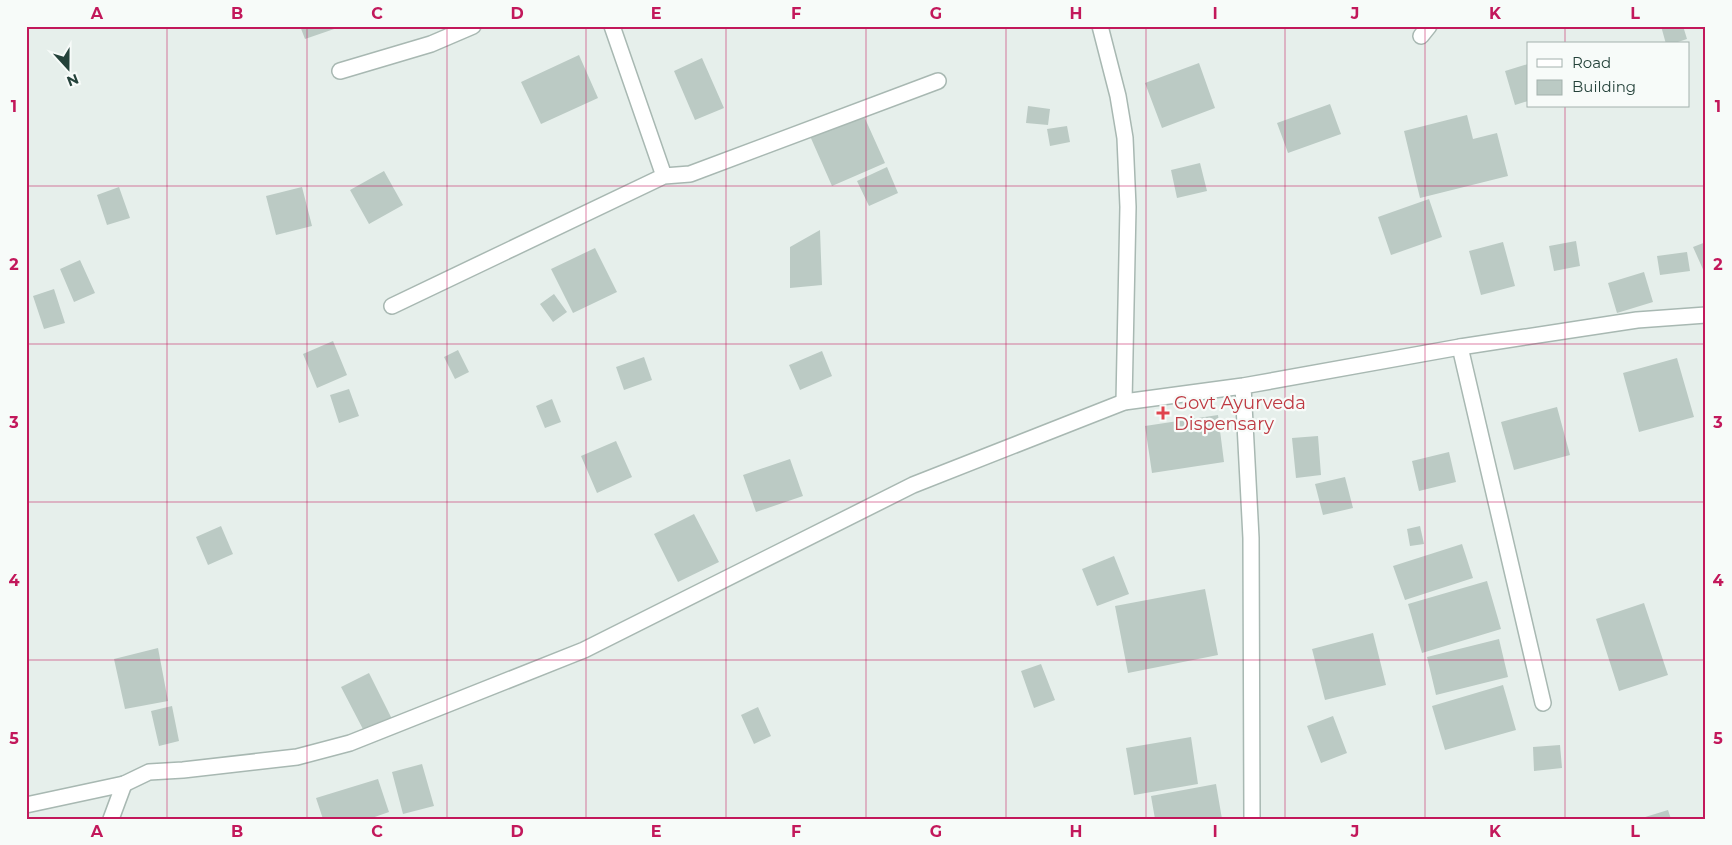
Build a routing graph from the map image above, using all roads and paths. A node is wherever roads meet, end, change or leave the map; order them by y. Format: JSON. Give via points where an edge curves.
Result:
{"nodes":[{"id":1,"x":473,"y":26,"type":"edge"},
{"id":2,"x":612,"y":26,"type":"edge"},
{"id":3,"x":1100,"y":26,"type":"edge"},
{"id":4,"x":340,"y":71,"type":"dead end"},
{"id":5,"x":938,"y":81,"type":"dead end"},
{"id":6,"x":664,"y":176,"type":"junction"},
{"id":7,"x":392,"y":306,"type":"dead end"},
{"id":8,"x":1706,"y":315,"type":"edge"},
{"id":9,"x":1460,"y":347,"type":"junction"},
{"id":10,"x":1243,"y":386,"type":"junction"},
{"id":11,"x":1124,"y":402,"type":"junction"},
{"id":12,"x":1543,"y":703,"type":"dead end"},
{"id":13,"x":124,"y":784,"type":"junction"},
{"id":14,"x":26,"y":805,"type":"edge"},
{"id":15,"x":111,"y":819,"type":"edge"},
{"id":16,"x":1252,"y":819,"type":"edge"}],
"edges":[{"from":1,"to":4,"type":"street","via":[[432,44]]},
{"from":2,"to":6,"type":"street"},
{"from":3,"to":11,"type":"street","via":[[1118,96],[1124,138],[1128,207]]},
{"from":5,"to":6,"type":"street","via":[[690,174]]},
{"from":6,"to":7,"type":"street"},
{"from":8,"to":9,"type":"street","via":[[1637,320]]},
{"from":9,"to":10,"type":"street"},
{"from":9,"to":12,"type":"street"},
{"from":10,"to":11,"type":"street"},
{"from":10,"to":16,"type":"street","via":[[1251,538]]},
{"from":11,"to":13,"type":"street","via":[[913,485],[584,650],[350,743],[297,757],[149,772]]},
{"from":13,"to":14,"type":"street"},
{"from":13,"to":15,"type":"street"}]}
